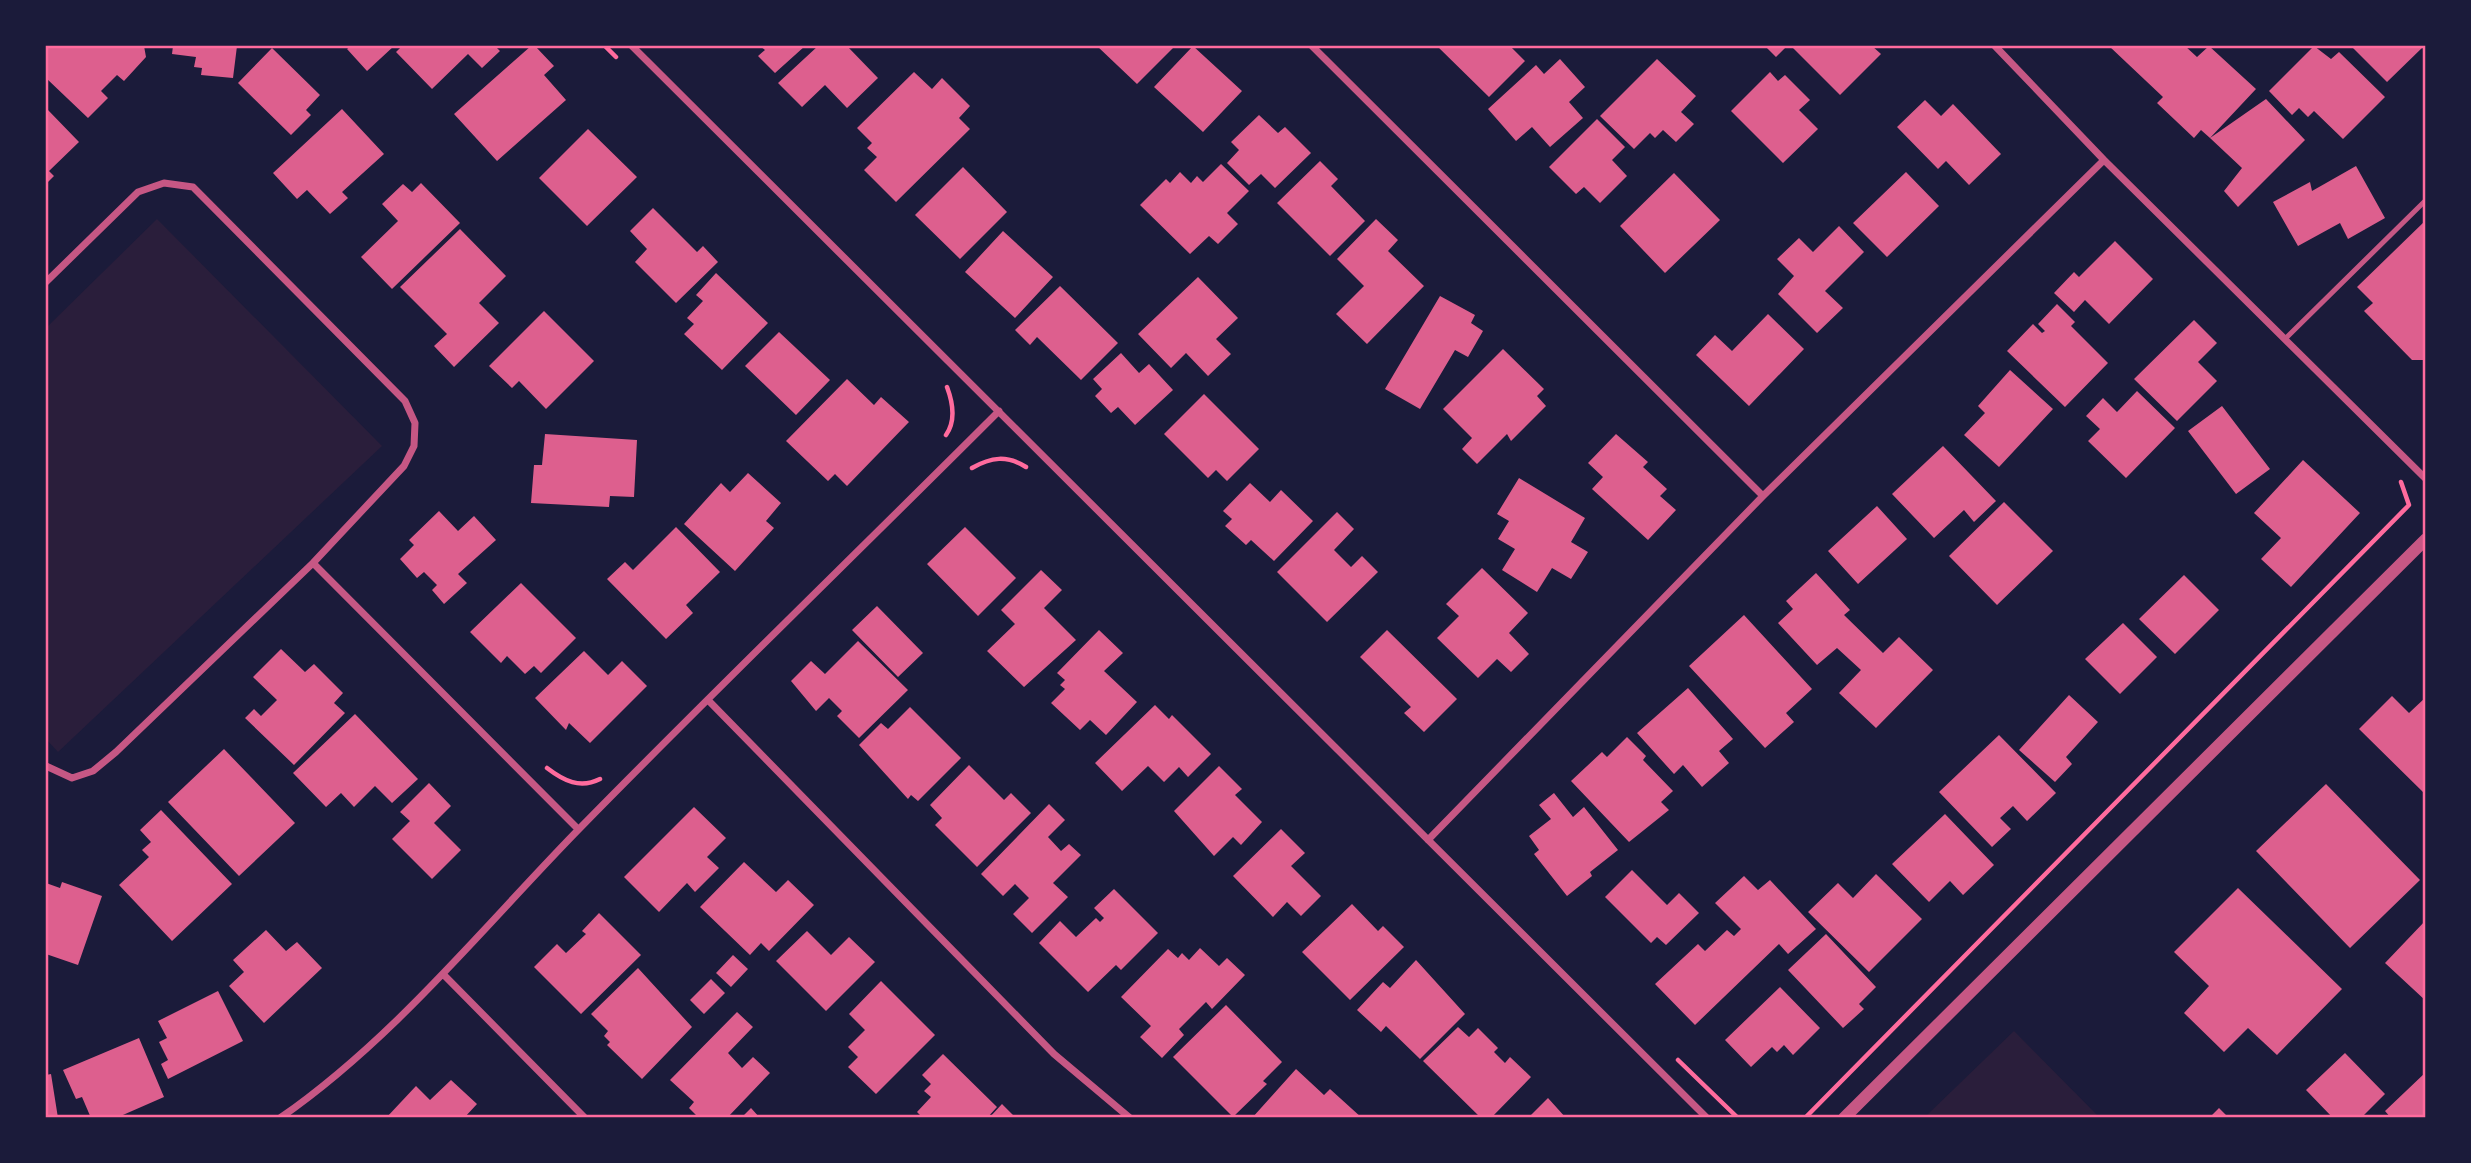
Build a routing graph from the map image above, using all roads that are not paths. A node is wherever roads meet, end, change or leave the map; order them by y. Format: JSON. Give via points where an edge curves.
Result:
{"nodes":[{"id":1,"x":632,"y":46,"type":"edge"},
{"id":2,"x":1312,"y":46,"type":"edge"},
{"id":3,"x":1994,"y":46,"type":"edge"},
{"id":4,"x":2104,"y":160,"type":"junction"},
{"id":5,"x":2426,"y":200,"type":"edge"},
{"id":6,"x":46,"y":282,"type":"edge"},
{"id":7,"x":2285,"y":340,"type":"junction"},
{"id":8,"x":999,"y":411,"type":"junction"},
{"id":9,"x":2426,"y":479,"type":"edge"},
{"id":10,"x":1763,"y":496,"type":"junction"},
{"id":11,"x":2426,"y":539,"type":"edge"},
{"id":12,"x":313,"y":563,"type":"junction"},
{"id":13,"x":708,"y":700,"type":"junction"},
{"id":14,"x":46,"y":766,"type":"edge"},
{"id":15,"x":578,"y":829,"type":"junction"},
{"id":16,"x":1428,"y":840,"type":"junction"},
{"id":17,"x":443,"y":974,"type":"junction"},
{"id":18,"x":280,"y":1118,"type":"edge"},
{"id":19,"x":585,"y":1118,"type":"edge"},
{"id":20,"x":1130,"y":1118,"type":"edge"},
{"id":21,"x":1707,"y":1118,"type":"edge"},
{"id":22,"x":1844,"y":1118,"type":"edge"}],
"edges":[{"from":1,"to":8,"type":"street"},
{"from":2,"to":10,"type":"street"},
{"from":3,"to":4,"type":"street"},
{"from":4,"to":7,"type":"street"},
{"from":4,"to":10,"type":"street"},
{"from":5,"to":7,"type":"lane"},
{"from":6,"to":12,"type":"street","via":[[138,192],[164,183],[193,187],[405,401],[415,423],[414,446],[404,466]]},
{"from":7,"to":9,"type":"street"},
{"from":8,"to":13,"type":"street"},
{"from":8,"to":16,"type":"street"},
{"from":10,"to":16,"type":"street"},
{"from":11,"to":22,"type":"street"},
{"from":12,"to":14,"type":"street","via":[[93,771],[72,778]]},
{"from":12,"to":15,"type":"street"},
{"from":13,"to":15,"type":"street"},
{"from":13,"to":20,"type":"street","via":[[1054,1054]]},
{"from":15,"to":17,"type":"street"},
{"from":16,"to":21,"type":"street"},
{"from":17,"to":18,"type":"street","via":[[328,1081]]},
{"from":17,"to":19,"type":"street"}]}
